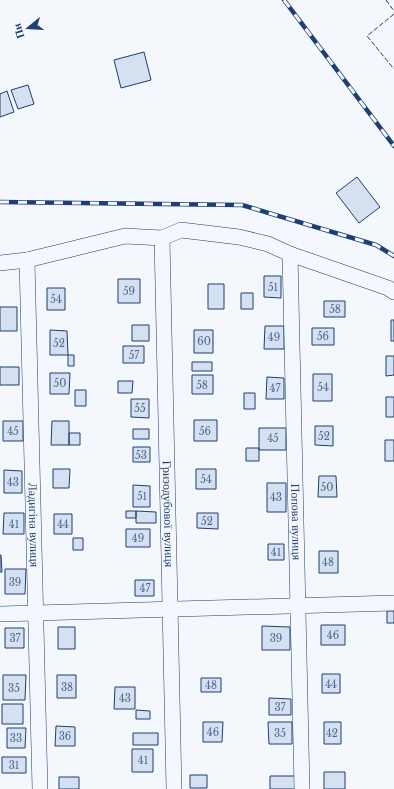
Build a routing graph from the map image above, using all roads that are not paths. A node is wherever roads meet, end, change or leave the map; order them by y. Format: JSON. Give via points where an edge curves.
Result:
{"nodes":[{"id":1,"x":162,"y":238,"type":"junction"},
{"id":2,"x":290,"y":254,"type":"junction"},
{"id":3,"x":27,"y":260,"type":"junction"},
{"id":4,"x":0,"y":263,"type":"edge"},
{"id":5,"x":394,"y":292,"type":"edge"},
{"id":6,"x":394,"y":603,"type":"edge"},
{"id":7,"x":298,"y":606,"type":"junction"},
{"id":8,"x":170,"y":610,"type":"junction"},
{"id":9,"x":36,"y":613,"type":"junction"},
{"id":10,"x":0,"y":614,"type":"edge"},
{"id":11,"x":40,"y":789,"type":"edge"},
{"id":12,"x":174,"y":789,"type":"edge"},
{"id":13,"x":302,"y":789,"type":"edge"}],
"edges":[{"from":1,"to":2,"type":"street","via":[[182,230],[212,233],[268,244]]},
{"from":1,"to":3,"type":"street","via":[[125,236]]},
{"from":1,"to":8,"type":"street","name":"Гризодубової вулиця"},
{"from":2,"to":5,"type":"street"},
{"from":2,"to":7,"type":"street","name":"Попова вулиця"},
{"from":3,"to":4,"type":"street"},
{"from":3,"to":9,"type":"street","name":"Ладигіна вулиця"},
{"from":6,"to":7,"type":"street"},
{"from":7,"to":8,"type":"street"},
{"from":7,"to":13,"type":"street","name":"Попова вулиця"},
{"from":8,"to":9,"type":"street"},
{"from":8,"to":12,"type":"street","name":"Гризодубової вулиця"},
{"from":9,"to":10,"type":"street"},
{"from":9,"to":11,"type":"street","name":"Ладигіна вулиця"}]}
